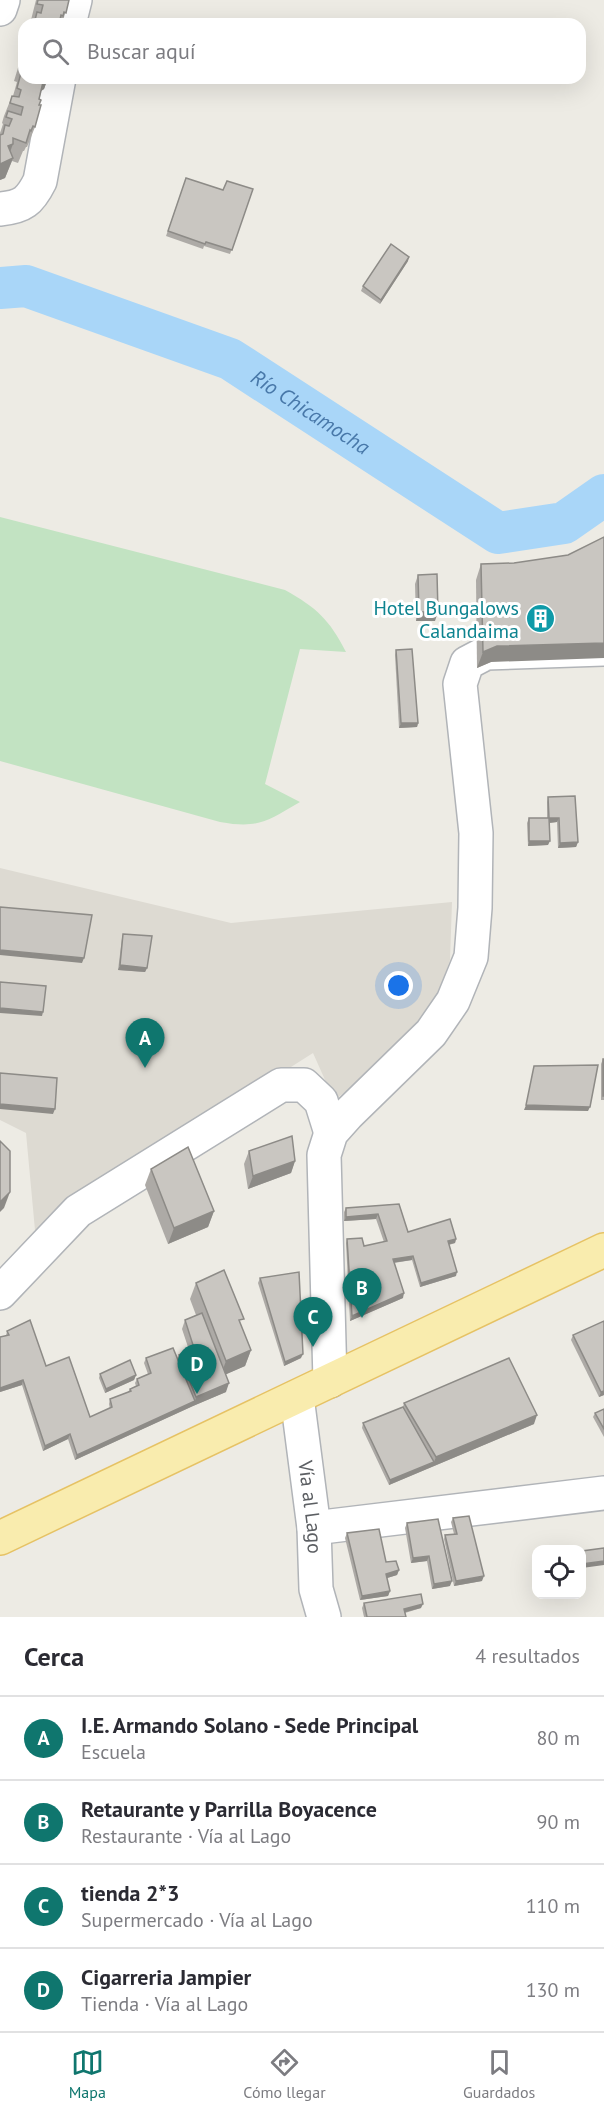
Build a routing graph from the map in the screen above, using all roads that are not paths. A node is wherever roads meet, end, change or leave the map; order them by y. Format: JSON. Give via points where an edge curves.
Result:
{"nodes":[{"id":1,"x":3,"y":0,"type":"edge"},
{"id":2,"x":75,"y":0,"type":"edge"},
{"id":3,"x":0,"y":9,"type":"edge"},
{"id":4,"x":70,"y":18,"type":"edge"},
{"id":5,"x":58,"y":84,"type":"edge"},
{"id":6,"x":0,"y":209,"type":"edge"},
{"id":7,"x":604,"y":650,"type":"edge"},
{"id":8,"x":331,"y":1133,"type":"junction"},
{"id":9,"x":604,"y":1250,"type":"edge"},
{"id":10,"x":0,"y":1293,"type":"edge"},
{"id":11,"x":330,"y":1381,"type":"junction"},
{"id":12,"x":297,"y":1397,"type":"junction"},
{"id":13,"x":604,"y":1493,"type":"edge"},
{"id":14,"x":314,"y":1528,"type":"junction"},
{"id":15,"x":1,"y":1537,"type":"edge"},
{"id":16,"x":324,"y":1617,"type":"edge"}],
"edges":[{"from":1,"to":3,"type":"street"},
{"from":2,"to":4,"type":"street"},
{"from":5,"to":6,"type":"street","via":[[40,182],[33,196],[23,204]]},
{"from":7,"to":8,"type":"street","via":[[486,653],[467,663],[460,684],[476,833],[471,957],[453,1000],[431,1034]]},
{"from":8,"to":10,"type":"street","via":[[321,1101],[304,1085],[281,1085],[78,1211]]},
{"from":8,"to":11,"type":"street","via":[[324,1155]]},
{"from":9,"to":11,"type":"main road"},
{"from":11,"to":12,"type":"main road"},
{"from":12,"to":14,"type":"street","name":"Vía al Lago"},
{"from":12,"to":15,"type":"main road"},
{"from":13,"to":14,"type":"street"},
{"from":14,"to":16,"type":"street","name":"Vía al Lago","via":[[316,1589]]}]}
